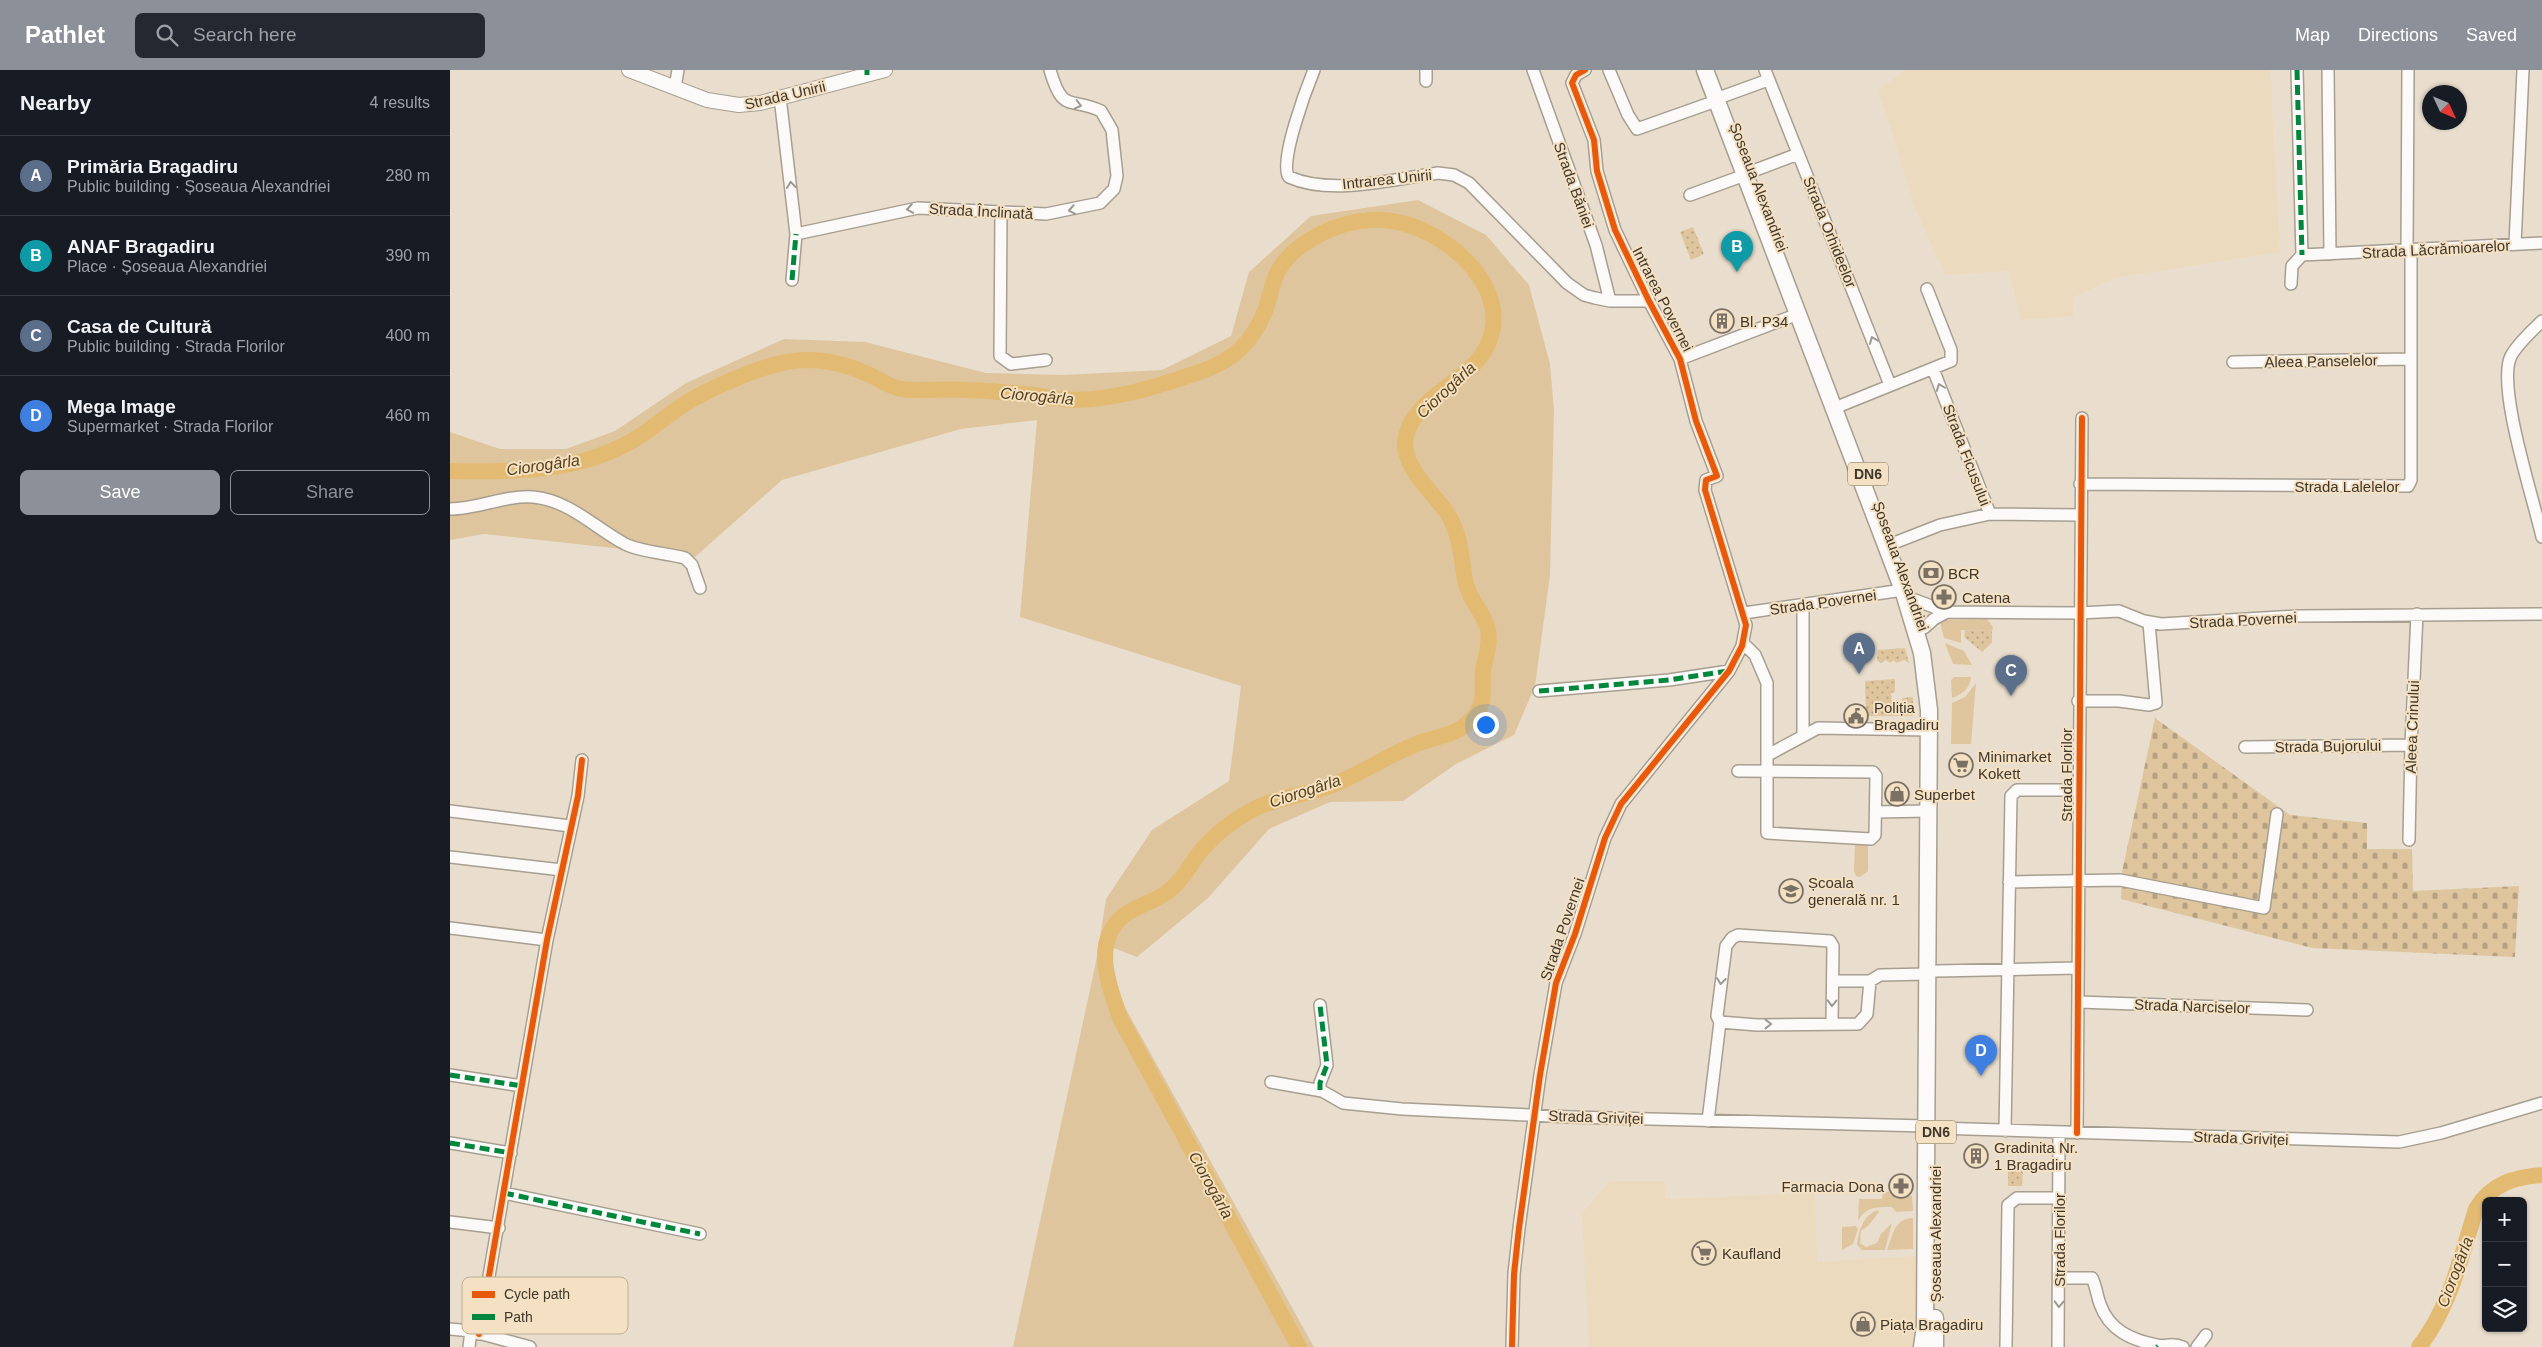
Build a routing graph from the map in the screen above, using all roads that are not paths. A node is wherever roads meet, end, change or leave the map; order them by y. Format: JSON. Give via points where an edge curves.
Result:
{"nodes":[{"id":1,"x":630,"y":70,"type":"edge"},
{"id":2,"x":678,"y":70,"type":"edge"},
{"id":3,"x":885,"y":70,"type":"edge"},
{"id":4,"x":1050,"y":70,"type":"edge"},
{"id":5,"x":1314,"y":70,"type":"edge"},
{"id":6,"x":1533,"y":70,"type":"edge"},
{"id":7,"x":1585,"y":70,"type":"edge"},
{"id":8,"x":1609,"y":70,"type":"edge"},
{"id":9,"x":1705,"y":70,"type":"edge"},
{"id":10,"x":1715,"y":70,"type":"edge"},
{"id":11,"x":2297,"y":70,"type":"edge"},
{"id":12,"x":2328,"y":70,"type":"edge"},
{"id":13,"x":2408,"y":70,"type":"edge"},
{"id":14,"x":2523,"y":70,"type":"edge"},
{"id":15,"x":867,"y":73,"type":"edge"},
{"id":16,"x":1767,"y":75,"type":"edge"},
{"id":17,"x":675,"y":87,"type":"junction"},
{"id":18,"x":780,"y":97,"type":"junction"},
{"id":19,"x":1720,"y":98,"type":"junction"},
{"id":20,"x":1798,"y":154,"type":"junction"},
{"id":21,"x":1749,"y":173,"type":"junction"},
{"id":22,"x":1690,"y":195,"type":"dead end"},
{"id":23,"x":1001,"y":213,"type":"junction"},
{"id":24,"x":796,"y":234,"type":"junction"},
{"id":25,"x":2542,"y":242,"type":"edge"},
{"id":26,"x":2515,"y":244,"type":"junction"},
{"id":27,"x":2409,"y":250,"type":"junction"},
{"id":28,"x":2330,"y":254,"type":"junction"},
{"id":29,"x":2302,"y":255,"type":"junction"},
{"id":30,"x":792,"y":280,"type":"dead end"},
{"id":31,"x":2291,"y":284,"type":"dead end"},
{"id":32,"x":1926,"y":289,"type":"dead end"},
{"id":33,"x":1610,"y":301,"type":"junction"},
{"id":34,"x":1649,"y":301,"type":"junction"},
{"id":35,"x":1798,"y":314,"type":"junction"},
{"id":36,"x":2542,"y":321,"type":"edge"},
{"id":37,"x":1680,"y":359,"type":"junction"},
{"id":38,"x":2410,"y":359,"type":"junction"},
{"id":39,"x":1046,"y":360,"type":"dead end"},
{"id":40,"x":2233,"y":362,"type":"dead end"},
{"id":41,"x":1933,"y":369,"type":"junction"},
{"id":42,"x":1890,"y":385,"type":"junction"},
{"id":43,"x":1842,"y":405,"type":"junction"},
{"id":44,"x":2082,"y":418,"type":"dead end"},
{"id":45,"x":2080,"y":484,"type":"junction"},
{"id":46,"x":450,"y":509,"type":"edge"},
{"id":47,"x":1990,"y":514,"type":"junction"},
{"id":48,"x":2080,"y":515,"type":"junction"},
{"id":49,"x":2542,"y":537,"type":"edge"},
{"id":50,"x":1894,"y":543,"type":"junction"},
{"id":51,"x":700,"y":588,"type":"dead end"},
{"id":52,"x":1909,"y":595,"type":"junction"},
{"id":53,"x":1803,"y":605,"type":"junction"},
{"id":54,"x":1947,"y":612,"type":"junction"},
{"id":55,"x":2079,"y":613,"type":"junction"},
{"id":56,"x":2417,"y":614,"type":"junction"},
{"id":57,"x":2542,"y":614,"type":"edge"},
{"id":58,"x":1744,"y":615,"type":"junction"},
{"id":59,"x":2149,"y":623,"type":"junction"},
{"id":60,"x":1924,"y":628,"type":"junction"},
{"id":61,"x":1742,"y":643,"type":"junction"},
{"id":62,"x":1729,"y":671,"type":"junction"},
{"id":63,"x":1540,"y":691,"type":"dead end"},
{"id":64,"x":2078,"y":701,"type":"junction"},
{"id":65,"x":1930,"y":730,"type":"junction"},
{"id":66,"x":1803,"y":734,"type":"junction"},
{"id":67,"x":2411,"y":745,"type":"junction"},
{"id":68,"x":2244,"y":747,"type":"dead end"},
{"id":69,"x":1768,"y":755,"type":"junction"},
{"id":70,"x":582,"y":760,"type":"dead end"},
{"id":71,"x":1768,"y":770,"type":"junction"},
{"id":72,"x":1738,"y":771,"type":"dead end"},
{"id":73,"x":2079,"y":790,"type":"junction"},
{"id":74,"x":450,"y":811,"type":"edge"},
{"id":75,"x":1930,"y":811,"type":"junction"},
{"id":76,"x":1876,"y":812,"type":"junction"},
{"id":77,"x":2277,"y":814,"type":"dead end"},
{"id":78,"x":570,"y":826,"type":"junction"},
{"id":79,"x":2409,"y":840,"type":"dead end"},
{"id":80,"x":450,"y":857,"type":"edge"},
{"id":81,"x":562,"y":870,"type":"junction"},
{"id":82,"x":2079,"y":880,"type":"junction"},
{"id":83,"x":2009,"y":882,"type":"junction"},
{"id":84,"x":450,"y":928,"type":"edge"},
{"id":85,"x":548,"y":940,"type":"junction"},
{"id":86,"x":2078,"y":968,"type":"junction"},
{"id":87,"x":2010,"y":970,"type":"junction"},
{"id":88,"x":1932,"y":972,"type":"junction"},
{"id":89,"x":1833,"y":981,"type":"junction"},
{"id":90,"x":1870,"y":981,"type":"junction"},
{"id":91,"x":2078,"y":1002,"type":"junction"},
{"id":92,"x":1320,"y":1005,"type":"dead end"},
{"id":93,"x":2307,"y":1010,"type":"dead end"},
{"id":94,"x":1720,"y":1022,"type":"junction"},
{"id":95,"x":1832,"y":1024,"type":"junction"},
{"id":96,"x":450,"y":1075,"type":"edge"},
{"id":97,"x":1271,"y":1082,"type":"dead end"},
{"id":98,"x":522,"y":1086,"type":"junction"},
{"id":99,"x":1320,"y":1090,"type":"junction"},
{"id":100,"x":2542,"y":1103,"type":"edge"},
{"id":101,"x":1535,"y":1116,"type":"junction"},
{"id":102,"x":1708,"y":1121,"type":"junction"},
{"id":103,"x":1931,"y":1127,"type":"junction"},
{"id":104,"x":2005,"y":1131,"type":"junction"},
{"id":105,"x":2059,"y":1132,"type":"junction"},
{"id":106,"x":2077,"y":1132,"type":"junction"},
{"id":107,"x":450,"y":1143,"type":"edge"},
{"id":108,"x":511,"y":1153,"type":"junction"},
{"id":109,"x":504,"y":1193,"type":"junction"},
{"id":110,"x":2060,"y":1198,"type":"junction"},
{"id":111,"x":450,"y":1222,"type":"edge"},
{"id":112,"x":499,"y":1228,"type":"junction"},
{"id":113,"x":700,"y":1234,"type":"dead end"},
{"id":114,"x":488,"y":1277,"type":"edge"},
{"id":115,"x":2059,"y":1278,"type":"junction"},
{"id":116,"x":475,"y":1334,"type":"edge"},
{"id":117,"x":479,"y":1334,"type":"edge"},
{"id":118,"x":2206,"y":1335,"type":"dead end"},
{"id":119,"x":2158,"y":1346,"type":"edge"},
{"id":120,"x":469,"y":1347,"type":"edge"},
{"id":121,"x":530,"y":1347,"type":"edge"},
{"id":122,"x":1512,"y":1347,"type":"edge"},
{"id":123,"x":1922,"y":1347,"type":"edge"},
{"id":124,"x":1935,"y":1347,"type":"edge"},
{"id":125,"x":2006,"y":1347,"type":"edge"},
{"id":126,"x":2058,"y":1347,"type":"edge"},
{"id":127,"x":2183,"y":1347,"type":"edge"},
{"id":128,"x":2197,"y":1347,"type":"edge"}],
"edges":[{"from":1,"to":17,"type":"main road","name":"Strada Unirii"},
{"from":2,"to":17,"type":"street"},
{"from":3,"to":15,"type":"main road","name":"Strada Unirii"},
{"from":4,"to":23,"type":"street","name":"Strada Înclinată","one_way":true,"via":[[1063,99],[1104,114],[1112,130],[1116,185],[1105,199],[1092,206],[1046,214]]},
{"from":5,"to":33,"type":"street","name":"Intrarea Unirii","via":[[1288,150],[1285,169],[1289,177],[1341,185],[1438,173],[1454,175],[1469,183],[1567,283],[1584,294]]},
{"from":6,"to":33,"type":"street","name":"Strada Băniei","via":[[1596,245]]},
{"from":7,"to":34,"type":"street","name":"Intrarea Povernei","via":[[1576,75],[1573,85],[1594,140],[1597,171],[1615,230]]},
{"from":8,"to":19,"type":"street","via":[[1637,129]]},
{"from":9,"to":19,"type":"highway","name":"Șoseaua Alexandriei","number":"DN6"},
{"from":10,"to":19,"type":"highway","name":"Șoseaua Alexandriei","number":"DN6"},
{"from":11,"to":29,"type":"street"},
{"from":12,"to":28,"type":"street"},
{"from":13,"to":27,"type":"street","name":"Strada Lalelelor"},
{"from":14,"to":26,"type":"street"},
{"from":15,"to":18,"type":"main road","name":"Strada Unirii"},
{"from":16,"to":19,"type":"street","name":"Strada Orhideelor"},
{"from":16,"to":20,"type":"street","name":"Strada Orhideelor"},
{"from":17,"to":18,"type":"main road","name":"Strada Unirii","via":[[728,104],[751,104]]},
{"from":24,"to":18,"type":"street","one_way":true},
{"from":19,"to":21,"type":"highway","name":"Șoseaua Alexandriei","number":"DN6"},
{"from":20,"to":21,"type":"street"},
{"from":42,"to":20,"type":"street","name":"Strada Orhideelor","one_way":true},
{"from":21,"to":22,"type":"street"},
{"from":21,"to":35,"type":"highway","name":"Șoseaua Alexandriei","number":"DN6"},
{"from":21,"to":43,"type":"highway","name":"Șoseaua Alexandriei","number":"DN6"},
{"from":23,"to":24,"type":"street","name":"Strada Înclinată","one_way":true,"via":[[918,208]]},
{"from":23,"to":39,"type":"street","via":[[1000,356],[1011,364]]},
{"from":24,"to":30,"type":"street"},
{"from":25,"to":26,"type":"street","name":"Strada Lăcrămioarelor"},
{"from":26,"to":27,"type":"street","name":"Strada Lăcrămioarelor"},
{"from":27,"to":28,"type":"street","name":"Strada Lăcrămioarelor"},
{"from":27,"to":38,"type":"street","name":"Strada Lalelelor"},
{"from":28,"to":29,"type":"street","name":"Strada Lăcrămioarelor"},
{"from":29,"to":31,"type":"street","via":[[2292,266]]},
{"from":32,"to":41,"type":"street","via":[[1952,357],[1950,363]]},
{"from":33,"to":34,"type":"street"},
{"from":34,"to":37,"type":"street","name":"Intrarea Povernei"},
{"from":35,"to":37,"type":"street"},
{"from":35,"to":52,"type":"highway","name":"Șoseaua Alexandriei","number":"DN6"},
{"from":36,"to":49,"type":"street","via":[[2511,356],[2507,377]]},
{"from":37,"to":58,"type":"street","name":"Intrarea Povernei","via":[[1696,421],[1717,476],[1706,480],[1705,490]]},
{"from":38,"to":40,"type":"street","name":"Aleea Panselelor"},
{"from":38,"to":45,"type":"street","name":"Strada Lalelelor","via":[[2411,480],[2408,486]]},
{"from":41,"to":42,"type":"street"},
{"from":47,"to":41,"type":"street","name":"Strada Ficusului","one_way":true},
{"from":42,"to":43,"type":"street"},
{"from":43,"to":50,"type":"highway","name":"Șoseaua Alexandriei","number":"DN6"},
{"from":44,"to":45,"type":"street","name":"Strada Florilor"},
{"from":45,"to":48,"type":"street","name":"Strada Florilor"},
{"from":46,"to":51,"type":"street","via":[[518,497],[550,500],[581,515],[626,544],[685,558],[692,565]]},
{"from":47,"to":48,"type":"street","name":"Strada Ficusului"},
{"from":47,"to":50,"type":"street","via":[[1940,525]]},
{"from":48,"to":55,"type":"street","name":"Strada Florilor"},
{"from":50,"to":52,"type":"highway","name":"Șoseaua Alexandriei","number":"DN6"},
{"from":52,"to":53,"type":"street","name":"Strada Povernei"},
{"from":52,"to":54,"type":"street"},
{"from":52,"to":60,"type":"highway","name":"Șoseaua Alexandriei","number":"DN6"},
{"from":52,"to":65,"type":"highway","name":"Șoseaua Alexandriei","number":"DN6","via":[[1922,653]]},
{"from":53,"to":58,"type":"street","name":"Strada Povernei"},
{"from":53,"to":66,"type":"street"},
{"from":54,"to":55,"type":"street","name":"Strada Povernei"},
{"from":54,"to":60,"type":"street"},
{"from":55,"to":59,"type":"street","name":"Strada Povernei","via":[[2119,611]]},
{"from":55,"to":64,"type":"street","name":"Strada Florilor"},
{"from":56,"to":57,"type":"street","name":"Strada Povernei"},
{"from":56,"to":59,"type":"street","name":"Strada Povernei"},
{"from":56,"to":67,"type":"street","name":"Aleea Crinului"},
{"from":58,"to":61,"type":"street","name":"Strada Povernei"},
{"from":59,"to":64,"type":"street","via":[[2156,703]]},
{"from":60,"to":88,"type":"highway","name":"Șoseaua Alexandriei","number":"DN6","via":[[1938,698]]},
{"from":61,"to":62,"type":"street","name":"Strada Povernei"},
{"from":61,"to":69,"type":"street","via":[[1754,655],[1766,679]]},
{"from":62,"to":63,"type":"street","via":[[1668,680]]},
{"from":62,"to":101,"type":"street","name":"Strada Povernei","via":[[1628,794],[1613,820],[1556,983]]},
{"from":64,"to":73,"type":"street","name":"Strada Florilor"},
{"from":65,"to":66,"type":"street","via":[[1818,728]]},
{"from":65,"to":75,"type":"highway","name":"Șoseaua Alexandriei","number":"DN6"},
{"from":66,"to":69,"type":"street"},
{"from":67,"to":68,"type":"street","name":"Strada Bujorului"},
{"from":67,"to":79,"type":"street","name":"Aleea Crinului"},
{"from":69,"to":71,"type":"street"},
{"from":70,"to":78,"type":"street"},
{"from":71,"to":72,"type":"street"},
{"from":71,"to":76,"type":"street","via":[[1873,772],[1876,776]]},
{"from":71,"to":76,"type":"street","via":[[1766,833],[1871,838],[1875,833]]},
{"from":73,"to":82,"type":"street","name":"Strada Florilor"},
{"from":73,"to":83,"type":"street","name":"Strada Florilor","via":[[2020,789],[2012,793]]},
{"from":74,"to":78,"type":"street"},
{"from":75,"to":76,"type":"street"},
{"from":75,"to":88,"type":"highway","name":"Șoseaua Alexandriei","number":"DN6"},
{"from":77,"to":82,"type":"street","via":[[2264,908],[2120,880]]},
{"from":78,"to":81,"type":"street"},
{"from":80,"to":81,"type":"street"},
{"from":81,"to":85,"type":"street"},
{"from":82,"to":83,"type":"street"},
{"from":82,"to":86,"type":"street","name":"Strada Florilor"},
{"from":83,"to":87,"type":"street","name":"Strada Florilor"},
{"from":84,"to":85,"type":"street"},
{"from":85,"to":98,"type":"street"},
{"from":86,"to":87,"type":"street"},
{"from":86,"to":91,"type":"street","name":"Strada Florilor"},
{"from":87,"to":88,"type":"street"},
{"from":87,"to":104,"type":"street","name":"Strada Florilor"},
{"from":88,"to":90,"type":"street","via":[[1880,975]]},
{"from":88,"to":103,"type":"highway","name":"Șoseaua Alexandriei","number":"DN6"},
{"from":89,"to":90,"type":"street"},
{"from":89,"to":94,"type":"street","one_way":true,"via":[[1833,946],[1828,940],[1738,935],[1726,946],[1717,1016]]},
{"from":89,"to":95,"type":"street","one_way":true},
{"from":90,"to":95,"type":"street","via":[[1865,1018],[1858,1024]]},
{"from":91,"to":93,"type":"street","name":"Strada Narciselor"},
{"from":91,"to":106,"type":"street","name":"Strada Florilor"},
{"from":92,"to":99,"type":"street","via":[[1327,1064]]},
{"from":94,"to":95,"type":"street","one_way":true},
{"from":94,"to":102,"type":"street"},
{"from":96,"to":98,"type":"street"},
{"from":97,"to":99,"type":"street","name":"Strada Griviței"},
{"from":98,"to":108,"type":"street"},
{"from":99,"to":101,"type":"street","name":"Strada Griviței","via":[[1334,1100],[1359,1106]]},
{"from":100,"to":106,"type":"street","name":"Strada Griviței","via":[[2399,1142]]},
{"from":101,"to":102,"type":"street","name":"Strada Griviței"},
{"from":101,"to":122,"type":"street","name":"Strada Povernei","via":[[1516,1257]]},
{"from":102,"to":103,"type":"street","name":"Strada Griviței"},
{"from":103,"to":104,"type":"street","name":"Strada Griviței"},
{"from":103,"to":123,"type":"highway","name":"Șoseaua Alexandriei","number":"DN6"},
{"from":103,"to":124,"type":"highway","name":"Șoseaua Alexandriei","number":"DN6"},
{"from":104,"to":105,"type":"street","name":"Strada Griviței"},
{"from":105,"to":106,"type":"street","name":"Strada Griviței"},
{"from":105,"to":110,"type":"street","name":"Strada Florilor"},
{"from":107,"to":108,"type":"street"},
{"from":108,"to":109,"type":"street"},
{"from":109,"to":112,"type":"street"},
{"from":109,"to":113,"type":"street"},
{"from":110,"to":115,"type":"street","name":"Strada Florilor"},
{"from":110,"to":125,"type":"street","via":[[2017,1198],[2008,1205]]},
{"from":111,"to":112,"type":"street"},
{"from":112,"to":114,"type":"street"},
{"from":115,"to":119,"type":"street","via":[[2092,1278],[2103,1313],[2111,1325],[2130,1337]]},
{"from":115,"to":126,"type":"street","name":"Strada Florilor","one_way":true},
{"from":116,"to":120,"type":"street"},
{"from":117,"to":121,"type":"street"},
{"from":118,"to":128,"type":"street"},
{"from":119,"to":127,"type":"street"}]}
